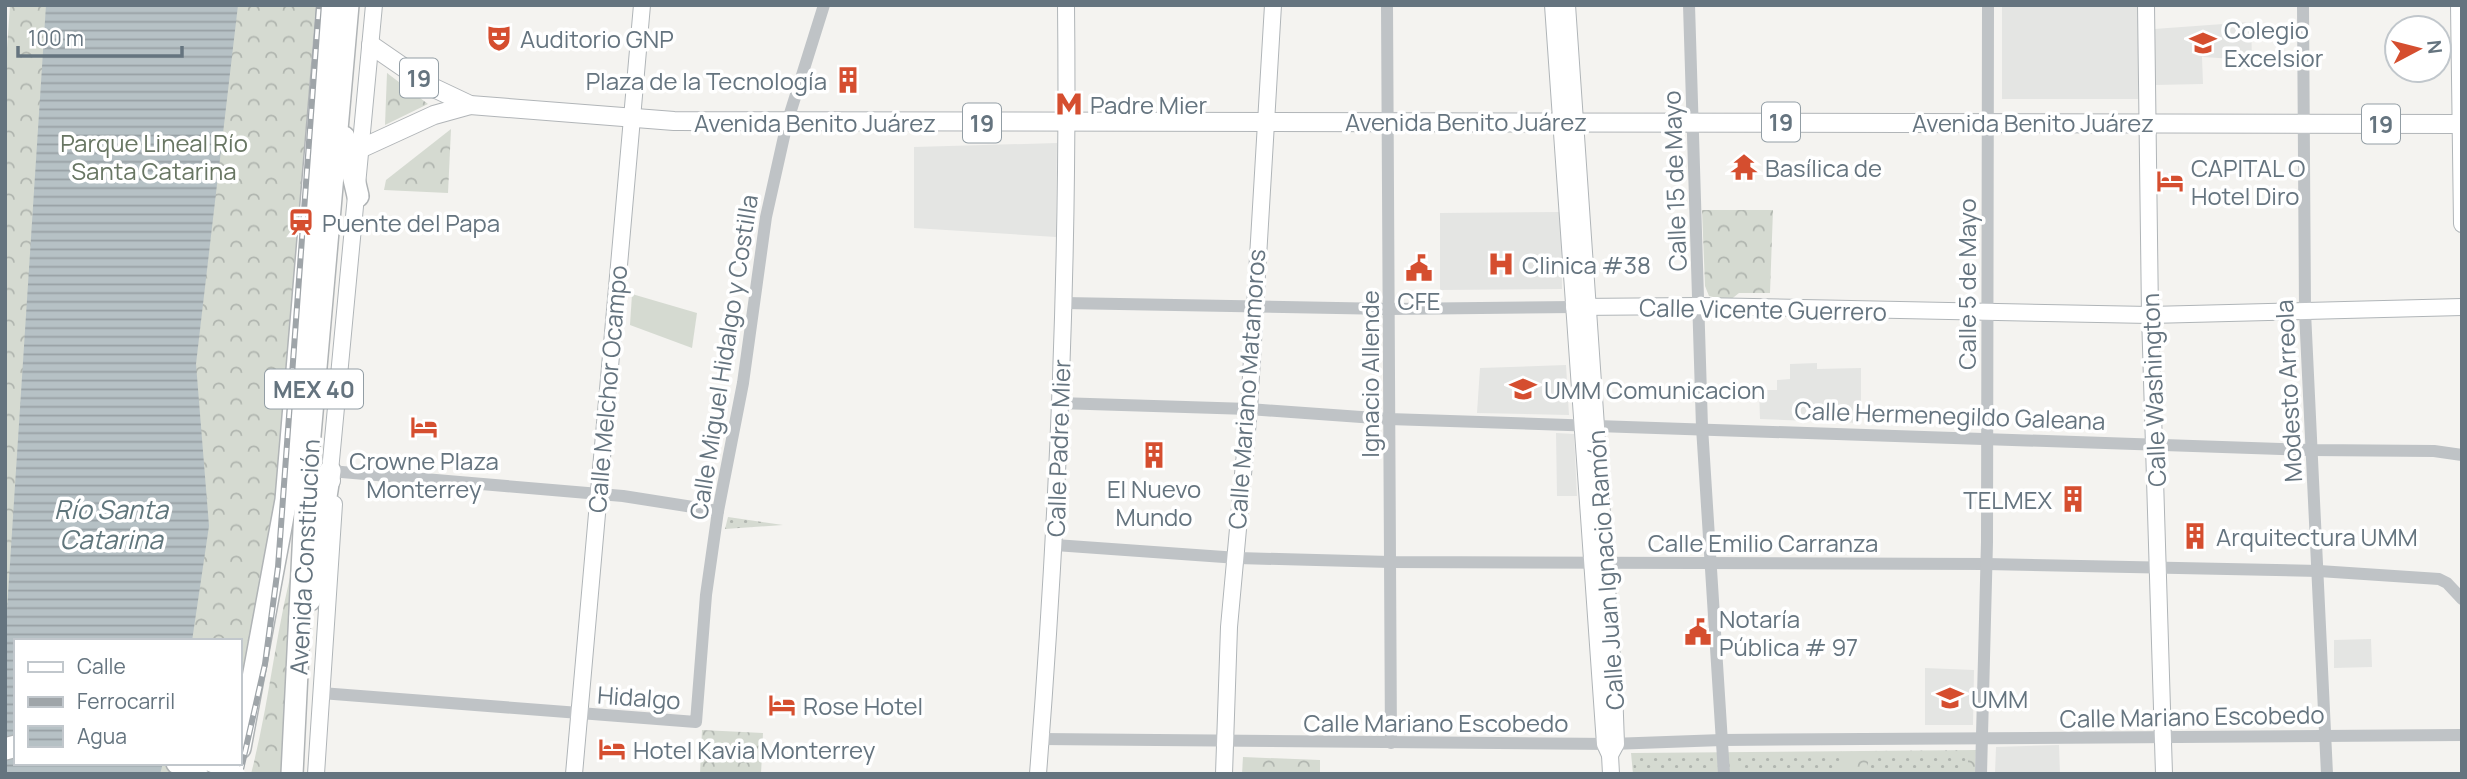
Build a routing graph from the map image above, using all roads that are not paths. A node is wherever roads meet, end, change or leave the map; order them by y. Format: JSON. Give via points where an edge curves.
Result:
{"nodes":[{"id":1,"x":330,"y":5,"type":"edge"},
{"id":2,"x":348,"y":5,"type":"edge"},
{"id":3,"x":374,"y":5,"type":"edge"},
{"id":4,"x":642,"y":5,"type":"edge"},
{"id":5,"x":824,"y":5,"type":"edge"},
{"id":6,"x":1066,"y":5,"type":"edge"},
{"id":7,"x":1273,"y":5,"type":"edge"},
{"id":8,"x":1387,"y":5,"type":"edge"},
{"id":9,"x":1553,"y":5,"type":"edge"},
{"id":10,"x":1567,"y":5,"type":"edge"},
{"id":11,"x":1689,"y":5,"type":"edge"},
{"id":12,"x":1988,"y":5,"type":"edge"},
{"id":13,"x":2147,"y":5,"type":"edge"},
{"id":14,"x":2303,"y":5,"type":"edge"},
{"id":15,"x":2459,"y":5,"type":"edge"},
{"id":16,"x":371,"y":45,"type":"junction"},
{"id":17,"x":470,"y":105,"type":"junction"},
{"id":18,"x":631,"y":118,"type":"junction"},
{"id":19,"x":340,"y":120,"type":"junction"},
{"id":20,"x":1568,"y":121,"type":"junction"},
{"id":21,"x":1067,"y":122,"type":"junction"},
{"id":22,"x":1264,"y":122,"type":"junction"},
{"id":23,"x":1388,"y":122,"type":"junction"},
{"id":24,"x":1692,"y":122,"type":"junction"},
{"id":25,"x":1989,"y":122,"type":"junction"},
{"id":26,"x":787,"y":123,"type":"junction"},
{"id":27,"x":2146,"y":123,"type":"junction"},
{"id":28,"x":2303,"y":123,"type":"junction"},
{"id":29,"x":2461,"y":124,"type":"edge"},
{"id":30,"x":362,"y":148,"type":"junction"},
{"id":31,"x":358,"y":196,"type":"junction"},
{"id":32,"x":2462,"y":224,"type":"edge"},
{"id":33,"x":1064,"y":303,"type":"junction"},
{"id":34,"x":1255,"y":306,"type":"junction"},
{"id":35,"x":1699,"y":306,"type":"junction"},
{"id":36,"x":1581,"y":307,"type":"junction"},
{"id":37,"x":2462,"y":307,"type":"edge"},
{"id":38,"x":1390,"y":309,"type":"junction"},
{"id":39,"x":2305,"y":312,"type":"junction"},
{"id":40,"x":1987,"y":313,"type":"junction"},
{"id":41,"x":2150,"y":315,"type":"junction"},
{"id":42,"x":1059,"y":402,"type":"junction"},
{"id":43,"x":1249,"y":409,"type":"junction"},
{"id":44,"x":1389,"y":419,"type":"junction"},
{"id":45,"x":1589,"y":424,"type":"junction"},
{"id":46,"x":1702,"y":427,"type":"junction"},
{"id":47,"x":1987,"y":437,"type":"junction"},
{"id":48,"x":2155,"y":444,"type":"junction"},
{"id":49,"x":2311,"y":450,"type":"junction"},
{"id":50,"x":2462,"y":455,"type":"edge"},
{"id":51,"x":330,"y":471,"type":"junction"},
{"id":52,"x":597,"y":494,"type":"junction"},
{"id":53,"x":286,"y":500,"type":"junction"},
{"id":54,"x":718,"y":511,"type":"junction"},
{"id":55,"x":1055,"y":545,"type":"junction"},
{"id":56,"x":1234,"y":557,"type":"junction"},
{"id":57,"x":1712,"y":561,"type":"junction"},
{"id":58,"x":1390,"y":562,"type":"junction"},
{"id":59,"x":1599,"y":563,"type":"junction"},
{"id":60,"x":1986,"y":565,"type":"junction"},
{"id":61,"x":2159,"y":569,"type":"junction"},
{"id":62,"x":2319,"y":572,"type":"junction"},
{"id":63,"x":2462,"y":599,"type":"edge"},
{"id":64,"x":242,"y":671,"type":"edge"},
{"id":65,"x":299,"y":674,"type":"junction"},
{"id":66,"x":321,"y":693,"type":"junction"},
{"id":67,"x":579,"y":714,"type":"junction"},
{"id":68,"x":696,"y":722,"type":"joint"},
{"id":69,"x":2325,"y":735,"type":"junction"},
{"id":70,"x":2462,"y":735,"type":"edge"},
{"id":71,"x":242,"y":737,"type":"edge"},
{"id":72,"x":2163,"y":737,"type":"junction"},
{"id":73,"x":1041,"y":739,"type":"junction"},
{"id":74,"x":1722,"y":740,"type":"junction"},
{"id":75,"x":1981,"y":740,"type":"junction"},
{"id":76,"x":1225,"y":742,"type":"junction"},
{"id":77,"x":1391,"y":743,"type":"junction"},
{"id":78,"x":1610,"y":748,"type":"junction"},
{"id":79,"x":183,"y":765,"type":"edge"},
{"id":80,"x":216,"y":765,"type":"edge"},
{"id":81,"x":210,"y":774,"type":"edge"},
{"id":82,"x":235,"y":774,"type":"edge"},
{"id":83,"x":292,"y":774,"type":"edge"},
{"id":84,"x":304,"y":774,"type":"edge"},
{"id":85,"x":316,"y":774,"type":"edge"},
{"id":86,"x":574,"y":774,"type":"edge"},
{"id":87,"x":1038,"y":774,"type":"edge"},
{"id":88,"x":1224,"y":774,"type":"edge"},
{"id":89,"x":1611,"y":774,"type":"edge"},
{"id":90,"x":1724,"y":774,"type":"edge"},
{"id":91,"x":1981,"y":774,"type":"edge"},
{"id":92,"x":2164,"y":774,"type":"edge"},
{"id":93,"x":2327,"y":774,"type":"edge"}],
"edges":[{"from":1,"to":53,"type":"highway","name":"Avenida Constitución","number":"MEX 40"},
{"from":2,"to":19,"type":"highway","name":"Avenida Constitución","number":"MEX 40"},
{"from":3,"to":16,"type":"street"},
{"from":4,"to":18,"type":"street","name":"Calle Melchor Ocampo"},
{"from":5,"to":26,"type":"street","name":"Calle Miguel Hidalgo y Costilla"},
{"from":6,"to":21,"type":"street","name":"Calle Padre Mier"},
{"from":7,"to":22,"type":"street","name":"Calle Mariano Matamoros"},
{"from":8,"to":23,"type":"street","name":"Ignacio Allende"},
{"from":9,"to":20,"type":"street","name":"Calle Juan Ignacio Ramón"},
{"from":10,"to":20,"type":"street","name":"Calle Juan Ignacio Ramón"},
{"from":11,"to":24,"type":"street","name":"Calle 15 de Mayo"},
{"from":12,"to":25,"type":"street","name":"Calle 5 de Mayo"},
{"from":13,"to":27,"type":"street","name":"Calle Washington"},
{"from":14,"to":28,"type":"street","name":"Modesto Arreola"},
{"from":15,"to":29,"type":"street"},
{"from":16,"to":17,"type":"main road","name":"Avenida Benito Juárez","number":"19","via":[[432,87]]},
{"from":16,"to":30,"type":"street"},
{"from":17,"to":18,"type":"main road","name":"Avenida Benito Juárez","number":"19"},
{"from":17,"to":30,"type":"main road","name":"Avenida Benito Juárez","number":"19"},
{"from":18,"to":26,"type":"main road","name":"Avenida Benito Juárez","number":"19"},
{"from":18,"to":52,"type":"street","name":"Calle Melchor Ocampo"},
{"from":19,"to":31,"type":"highway"},
{"from":19,"to":65,"type":"highway","name":"Avenida Constitución","number":"MEX 40","via":[[306,483]]},
{"from":20,"to":23,"type":"main road","name":"Avenida Benito Juárez","number":"19"},
{"from":20,"to":24,"type":"main road","name":"Avenida Benito Juárez","number":"19"},
{"from":20,"to":36,"type":"street","name":"Calle Juan Ignacio Ramón"},
{"from":21,"to":22,"type":"main road","name":"Avenida Benito Juárez","number":"19"},
{"from":21,"to":26,"type":"main road","name":"Avenida Benito Juárez","number":"19"},
{"from":21,"to":33,"type":"street","name":"Calle Padre Mier"},
{"from":22,"to":23,"type":"main road","name":"Avenida Benito Juárez","number":"19"},
{"from":22,"to":34,"type":"street","name":"Calle Mariano Matamoros"},
{"from":23,"to":38,"type":"street","name":"Ignacio Allende"},
{"from":24,"to":25,"type":"main road","name":"Avenida Benito Juárez","number":"19"},
{"from":24,"to":35,"type":"street","name":"Calle 15 de Mayo"},
{"from":25,"to":27,"type":"main road","name":"Avenida Benito Juárez","number":"19"},
{"from":25,"to":40,"type":"street","name":"Calle 5 de Mayo"},
{"from":26,"to":54,"type":"street","name":"Calle Miguel Hidalgo y Costilla","via":[[766,217],[743,383]]},
{"from":27,"to":28,"type":"main road","name":"Avenida Benito Juárez","number":"19"},
{"from":27,"to":41,"type":"street","name":"Calle Washington"},
{"from":28,"to":29,"type":"main road","name":"Avenida Benito Juárez","number":"19"},
{"from":28,"to":39,"type":"street","name":"Modesto Arreola"},
{"from":29,"to":32,"type":"street"},
{"from":30,"to":31,"type":"street"},
{"from":31,"to":51,"type":"street"},
{"from":33,"to":34,"type":"street","name":"Calle Vicente Guerrero"},
{"from":33,"to":42,"type":"street","name":"Calle Padre Mier"},
{"from":34,"to":38,"type":"street","name":"Calle Vicente Guerrero"},
{"from":34,"to":43,"type":"street","name":"Calle Mariano Matamoros"},
{"from":35,"to":36,"type":"street","name":"Calle Vicente Guerrero"},
{"from":35,"to":40,"type":"street","name":"Calle Vicente Guerrero"},
{"from":35,"to":46,"type":"street","name":"Calle 15 de Mayo"},
{"from":36,"to":38,"type":"street","name":"Calle Vicente Guerrero"},
{"from":36,"to":45,"type":"street","name":"Calle Juan Ignacio Ramón"},
{"from":37,"to":39,"type":"street","name":"Calle Vicente Guerrero"},
{"from":38,"to":44,"type":"street","name":"Ignacio Allende"},
{"from":39,"to":41,"type":"street","name":"Calle Vicente Guerrero"},
{"from":39,"to":49,"type":"street","name":"Modesto Arreola"},
{"from":40,"to":41,"type":"street","name":"Calle Vicente Guerrero"},
{"from":40,"to":47,"type":"street","name":"Calle 5 de Mayo"},
{"from":41,"to":48,"type":"street","name":"Calle Washington"},
{"from":42,"to":43,"type":"street","name":"Calle Hermenegildo Galeana"},
{"from":42,"to":55,"type":"street","name":"Calle Padre Mier"},
{"from":43,"to":44,"type":"street","name":"Calle Hermenegildo Galeana"},
{"from":43,"to":56,"type":"street","name":"Calle Mariano Matamoros"},
{"from":44,"to":45,"type":"street","name":"Calle Hermenegildo Galeana"},
{"from":44,"to":58,"type":"street","name":"Ignacio Allende"},
{"from":45,"to":46,"type":"street","name":"Calle Hermenegildo Galeana"},
{"from":45,"to":59,"type":"street","name":"Calle Juan Ignacio Ramón"},
{"from":46,"to":47,"type":"street","name":"Calle Hermenegildo Galeana"},
{"from":46,"to":57,"type":"street","name":"Calle 15 de Mayo"},
{"from":47,"to":48,"type":"street","name":"Calle Hermenegildo Galeana"},
{"from":47,"to":60,"type":"street","name":"Calle 5 de Mayo"},
{"from":48,"to":49,"type":"street","name":"Calle Hermenegildo Galeana"},
{"from":48,"to":61,"type":"street","name":"Calle Washington"},
{"from":49,"to":50,"type":"street","name":"Calle Hermenegildo Galeana"},
{"from":49,"to":62,"type":"street","name":"Modesto Arreola"},
{"from":51,"to":52,"type":"street"},
{"from":51,"to":65,"type":"highway"},
{"from":51,"to":66,"type":"street","via":[[334,506]]},
{"from":52,"to":54,"type":"street"},
{"from":52,"to":67,"type":"street","name":"Calle Melchor Ocampo"},
{"from":53,"to":64,"type":"highway"},
{"from":53,"to":71,"type":"highway","name":"Avenida Constitución","number":"MEX 40"},
{"from":54,"to":68,"type":"street","name":"Calle Miguel Hidalgo y Costilla"},
{"from":55,"to":56,"type":"street","name":"Calle Emilio Carranza"},
{"from":55,"to":73,"type":"street","name":"Calle Padre Mier"},
{"from":56,"to":58,"type":"street","name":"Calle Emilio Carranza"},
{"from":56,"to":76,"type":"street","name":"Calle Mariano Matamoros"},
{"from":57,"to":59,"type":"street","name":"Calle Emilio Carranza"},
{"from":57,"to":60,"type":"street","name":"Calle Emilio Carranza"},
{"from":57,"to":74,"type":"street","name":"Calle 15 de Mayo"},
{"from":58,"to":59,"type":"street","name":"Calle Emilio Carranza"},
{"from":58,"to":77,"type":"street","name":"Ignacio Allende"},
{"from":59,"to":78,"type":"street","name":"Calle Juan Ignacio Ramón"},
{"from":60,"to":61,"type":"street","name":"Calle Emilio Carranza"},
{"from":60,"to":75,"type":"street","name":"Calle 5 de Mayo"},
{"from":61,"to":62,"type":"street","name":"Calle Emilio Carranza"},
{"from":61,"to":72,"type":"street","name":"Calle Washington"},
{"from":62,"to":63,"type":"street","name":"Calle Emilio Carranza","via":[[2439,579]]},
{"from":62,"to":69,"type":"street","name":"Modesto Arreola"},
{"from":65,"to":83,"type":"highway","name":"Avenida Constitución","number":"MEX 40"},
{"from":65,"to":84,"type":"highway"},
{"from":66,"to":67,"type":"street"},
{"from":66,"to":85,"type":"street"},
{"from":67,"to":68,"type":"street","name":"Hidalgo"},
{"from":67,"to":86,"type":"street","name":"Calle Melchor Ocampo"},
{"from":69,"to":70,"type":"street","name":"Calle Mariano Escobedo"},
{"from":69,"to":72,"type":"street","name":"Calle Mariano Escobedo"},
{"from":69,"to":93,"type":"street","name":"Modesto Arreola"},
{"from":72,"to":75,"type":"street","name":"Calle Mariano Escobedo"},
{"from":72,"to":92,"type":"street","name":"Calle Washington"},
{"from":73,"to":76,"type":"street","name":"Calle Mariano Escobedo"},
{"from":73,"to":87,"type":"street","name":"Calle Padre Mier"},
{"from":74,"to":75,"type":"street","name":"Calle Mariano Escobedo"},
{"from":74,"to":78,"type":"street","name":"Calle Mariano Escobedo"},
{"from":74,"to":90,"type":"street","name":"Calle 15 de Mayo"},
{"from":75,"to":91,"type":"street","name":"Calle 5 de Mayo"},
{"from":76,"to":77,"type":"street","name":"Calle Mariano Escobedo"},
{"from":76,"to":88,"type":"street","name":"Calle Mariano Matamoros"},
{"from":77,"to":78,"type":"street","name":"Calle Mariano Escobedo"},
{"from":78,"to":89,"type":"street","name":"Calle Juan Ignacio Ramón"},
{"from":79,"to":81,"type":"highway"},
{"from":80,"to":82,"type":"street","bridge":true}]}
